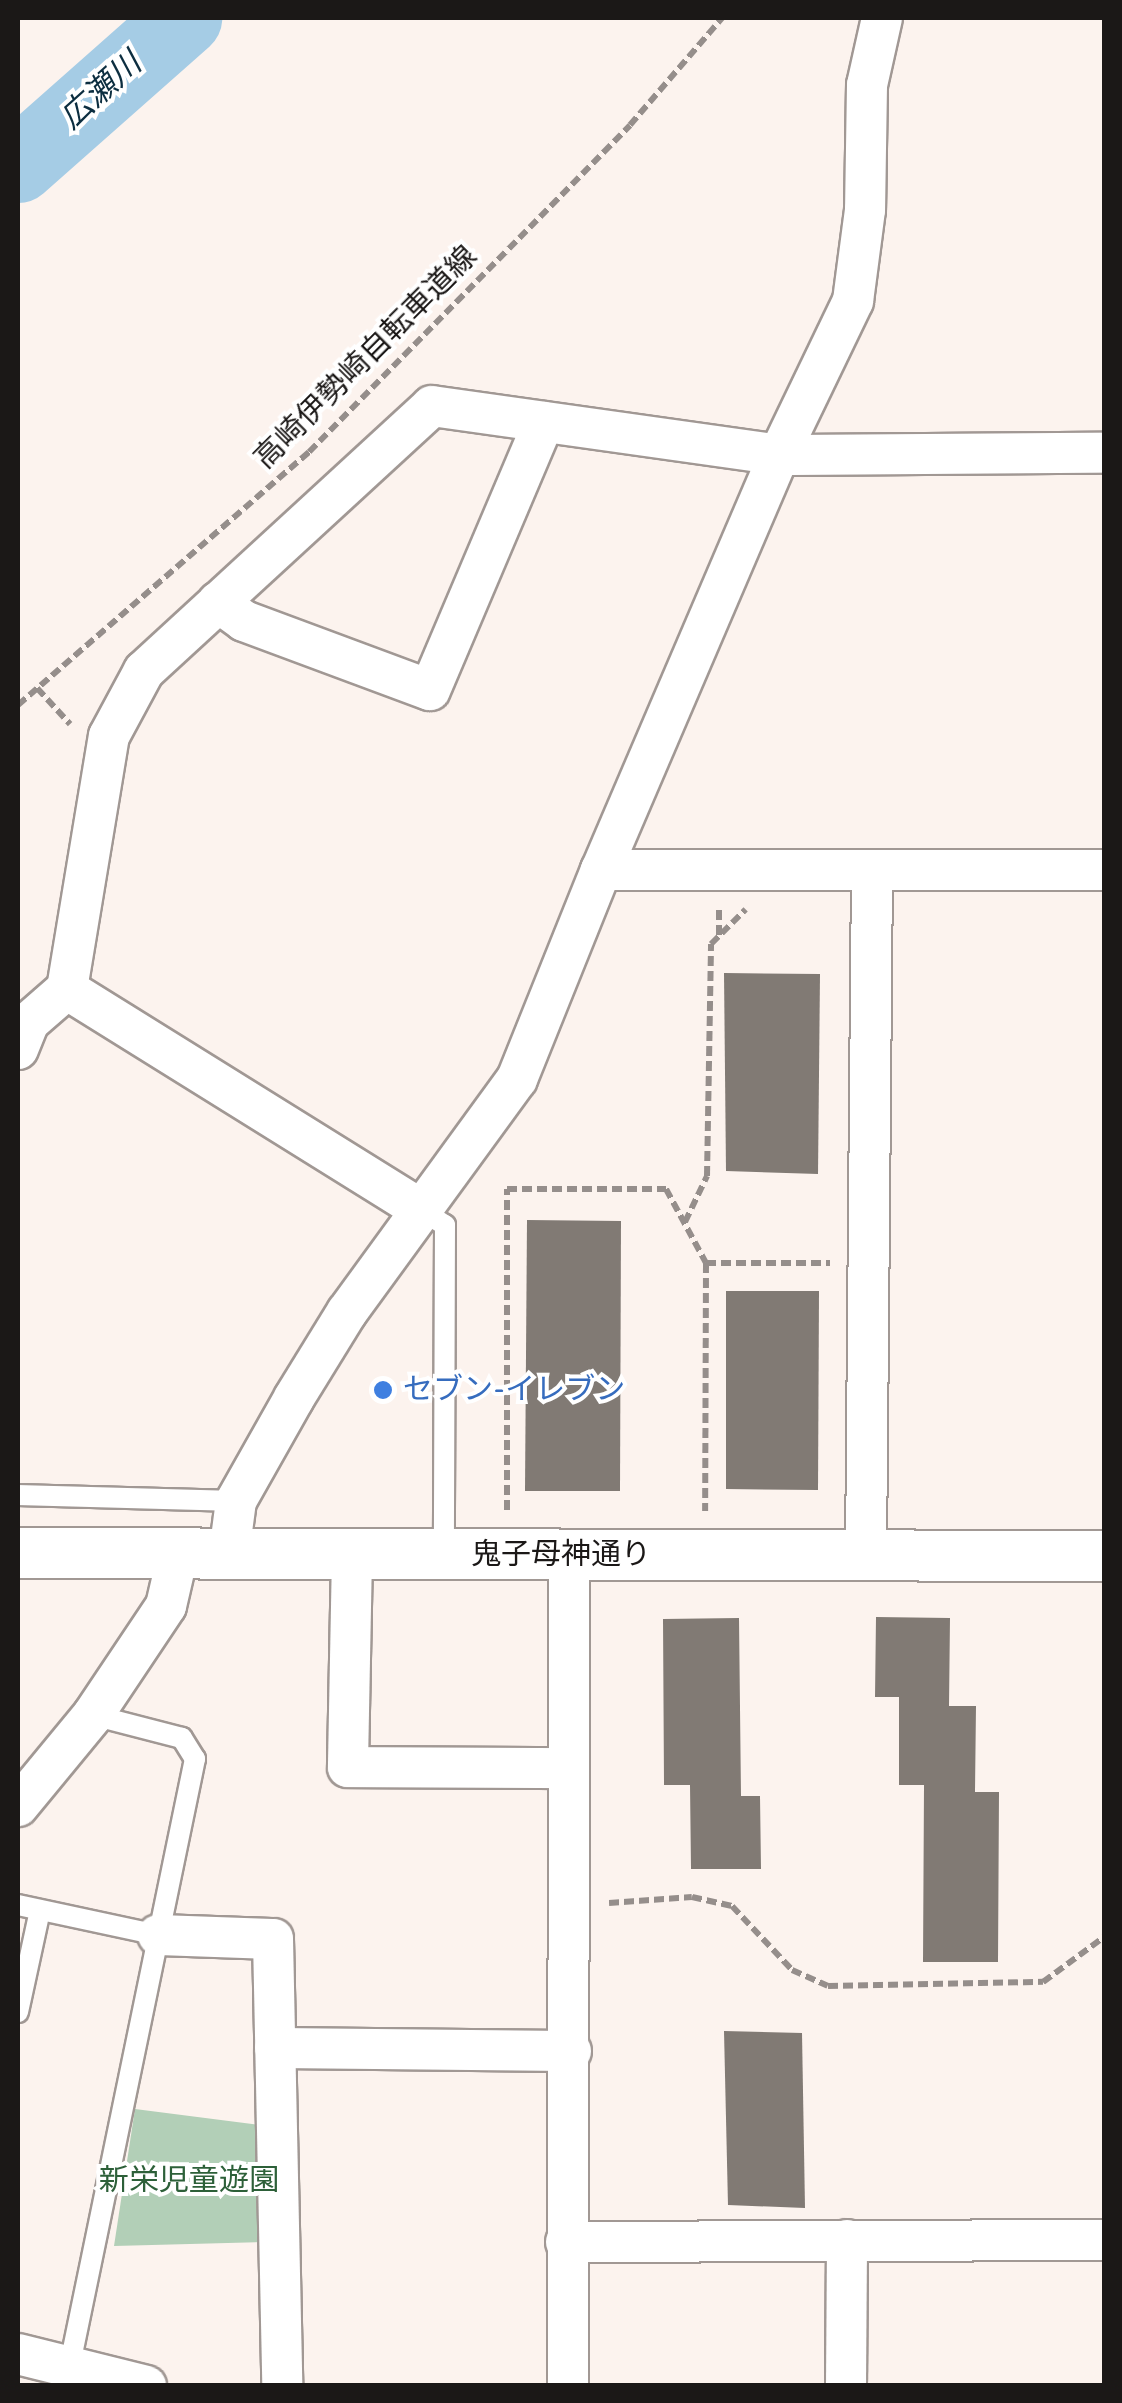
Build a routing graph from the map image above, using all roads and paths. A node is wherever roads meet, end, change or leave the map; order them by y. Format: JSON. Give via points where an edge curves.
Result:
{"nodes":[{"id":1,"x":722,"y":18,"type":"edge"},
{"id":2,"x":882,"y":18,"type":"edge"},
{"id":3,"x":544,"y":422,"type":"junction"},
{"id":4,"x":1104,"y":453,"type":"edge"},
{"id":5,"x":779,"y":455,"type":"junction"},
{"id":6,"x":218,"y":602,"type":"junction"},
{"id":7,"x":18,"y":706,"type":"edge"},
{"id":8,"x":601,"y":870,"type":"junction"},
{"id":9,"x":1104,"y":870,"type":"edge"},
{"id":10,"x":872,"y":872,"type":"junction"},
{"id":11,"x":711,"y":944,"type":"dead end"},
{"id":12,"x":67,"y":989,"type":"junction"},
{"id":13,"x":18,"y":1050,"type":"edge"},
{"id":14,"x":420,"y":1209,"type":"junction"},
{"id":15,"x":684,"y":1223,"type":"junction"},
{"id":16,"x":706,"y":1263,"type":"junction"},
{"id":17,"x":869,"y":1263,"type":"junction"},
{"id":18,"x":18,"y":1496,"type":"edge"},
{"id":19,"x":236,"y":1500,"type":"junction"},
{"id":20,"x":705,"y":1519,"type":"dead end"},
{"id":21,"x":507,"y":1521,"type":"dead end"},
{"id":22,"x":18,"y":1553,"type":"edge"},
{"id":23,"x":178,"y":1554,"type":"junction"},
{"id":24,"x":230,"y":1554,"type":"junction"},
{"id":25,"x":569,"y":1554,"type":"junction"},
{"id":26,"x":352,"y":1555,"type":"junction"},
{"id":27,"x":444,"y":1555,"type":"junction"},
{"id":28,"x":866,"y":1556,"type":"junction"},
{"id":29,"x":1104,"y":1556,"type":"edge"},
{"id":30,"x":92,"y":1715,"type":"junction"},
{"id":31,"x":568,"y":1768,"type":"junction"},
{"id":32,"x":18,"y":1806,"type":"edge"},
{"id":33,"x":18,"y":1905,"type":"edge"},
{"id":34,"x":568,"y":1906,"type":"junction"},
{"id":35,"x":40,"y":1910,"type":"junction"},
{"id":36,"x":158,"y":1935,"type":"junction"},
{"id":37,"x":1104,"y":1937,"type":"edge"},
{"id":38,"x":18,"y":2012,"type":"edge"},
{"id":39,"x":276,"y":2048,"type":"junction"},
{"id":40,"x":572,"y":2051,"type":"junction"},
{"id":41,"x":847,"y":2240,"type":"junction"},
{"id":42,"x":1104,"y":2240,"type":"edge"},
{"id":43,"x":566,"y":2242,"type":"junction"},
{"id":44,"x":18,"y":2354,"type":"edge"},
{"id":45,"x":85,"y":2374,"type":"edge"},
{"id":46,"x":146,"y":2386,"type":"edge"},
{"id":47,"x":282,"y":2386,"type":"edge"},
{"id":48,"x":568,"y":2386,"type":"edge"},
{"id":49,"x":846,"y":2386,"type":"edge"}],
"edges":[{"from":1,"to":7,"type":"path","name":"高崎伊勢崎自転車道線","via":[[630,124],[309,452]]},
{"from":2,"to":5,"type":"street","via":[[867,85],[865,210],[852,301]]},
{"from":3,"to":5,"type":"street"},
{"from":3,"to":6,"type":"street","via":[[432,406]]},
{"from":3,"to":6,"type":"street","via":[[430,690],[244,621]]},
{"from":4,"to":5,"type":"street"},
{"from":5,"to":8,"type":"street"},
{"from":6,"to":12,"type":"street","via":[[144,672],[109,736]]},
{"from":8,"to":10,"type":"street"},
{"from":8,"to":14,"type":"street","via":[[518,1079]]},
{"from":9,"to":10,"type":"street"},
{"from":10,"to":17,"type":"street"},
{"from":11,"to":15,"type":"path","via":[[707,1176]]},
{"from":12,"to":13,"type":"street","via":[[29,1022]]},
{"from":12,"to":14,"type":"street"},
{"from":14,"to":19,"type":"street","via":[[348,1312]]},
{"from":14,"to":27,"type":"lane","via":[[444,1225]]},
{"from":15,"to":16,"type":"path"},
{"from":15,"to":21,"type":"path","via":[[666,1189],[507,1188]]},
{"from":16,"to":17,"type":"path"},
{"from":16,"to":20,"type":"path"},
{"from":17,"to":28,"type":"street"},
{"from":18,"to":19,"type":"lane"},
{"from":19,"to":24,"type":"street"},
{"from":22,"to":23,"type":"street","name":"鬼子母神通り"},
{"from":23,"to":24,"type":"street","name":"鬼子母神通り"},
{"from":23,"to":30,"type":"street","via":[[166,1606]]},
{"from":24,"to":26,"type":"street","name":"鬼子母神通り"},
{"from":25,"to":27,"type":"street","name":"鬼子母神通り"},
{"from":25,"to":28,"type":"street","name":"鬼子母神通り"},
{"from":25,"to":31,"type":"street"},
{"from":26,"to":27,"type":"street","name":"鬼子母神通り"},
{"from":26,"to":31,"type":"street","via":[[348,1767]]},
{"from":28,"to":29,"type":"street","name":"鬼子母神通り"},
{"from":30,"to":32,"type":"street"},
{"from":30,"to":36,"type":"lane","via":[[182,1738],[195,1760]]},
{"from":31,"to":34,"type":"street"},
{"from":33,"to":35,"type":"lane"},
{"from":34,"to":37,"type":"path","via":[[692,1897],[732,1906],[792,1970],[828,1986],[1043,1982]]},
{"from":34,"to":40,"type":"street"},
{"from":35,"to":36,"type":"lane"},
{"from":35,"to":38,"type":"lane"},
{"from":36,"to":39,"type":"street","via":[[274,1938]]},
{"from":36,"to":45,"type":"lane"},
{"from":39,"to":40,"type":"street"},
{"from":39,"to":47,"type":"street"},
{"from":40,"to":43,"type":"street"},
{"from":41,"to":42,"type":"street"},
{"from":41,"to":43,"type":"street"},
{"from":41,"to":49,"type":"street"},
{"from":43,"to":48,"type":"street"},
{"from":44,"to":45,"type":"street"},
{"from":45,"to":46,"type":"street"}]}
